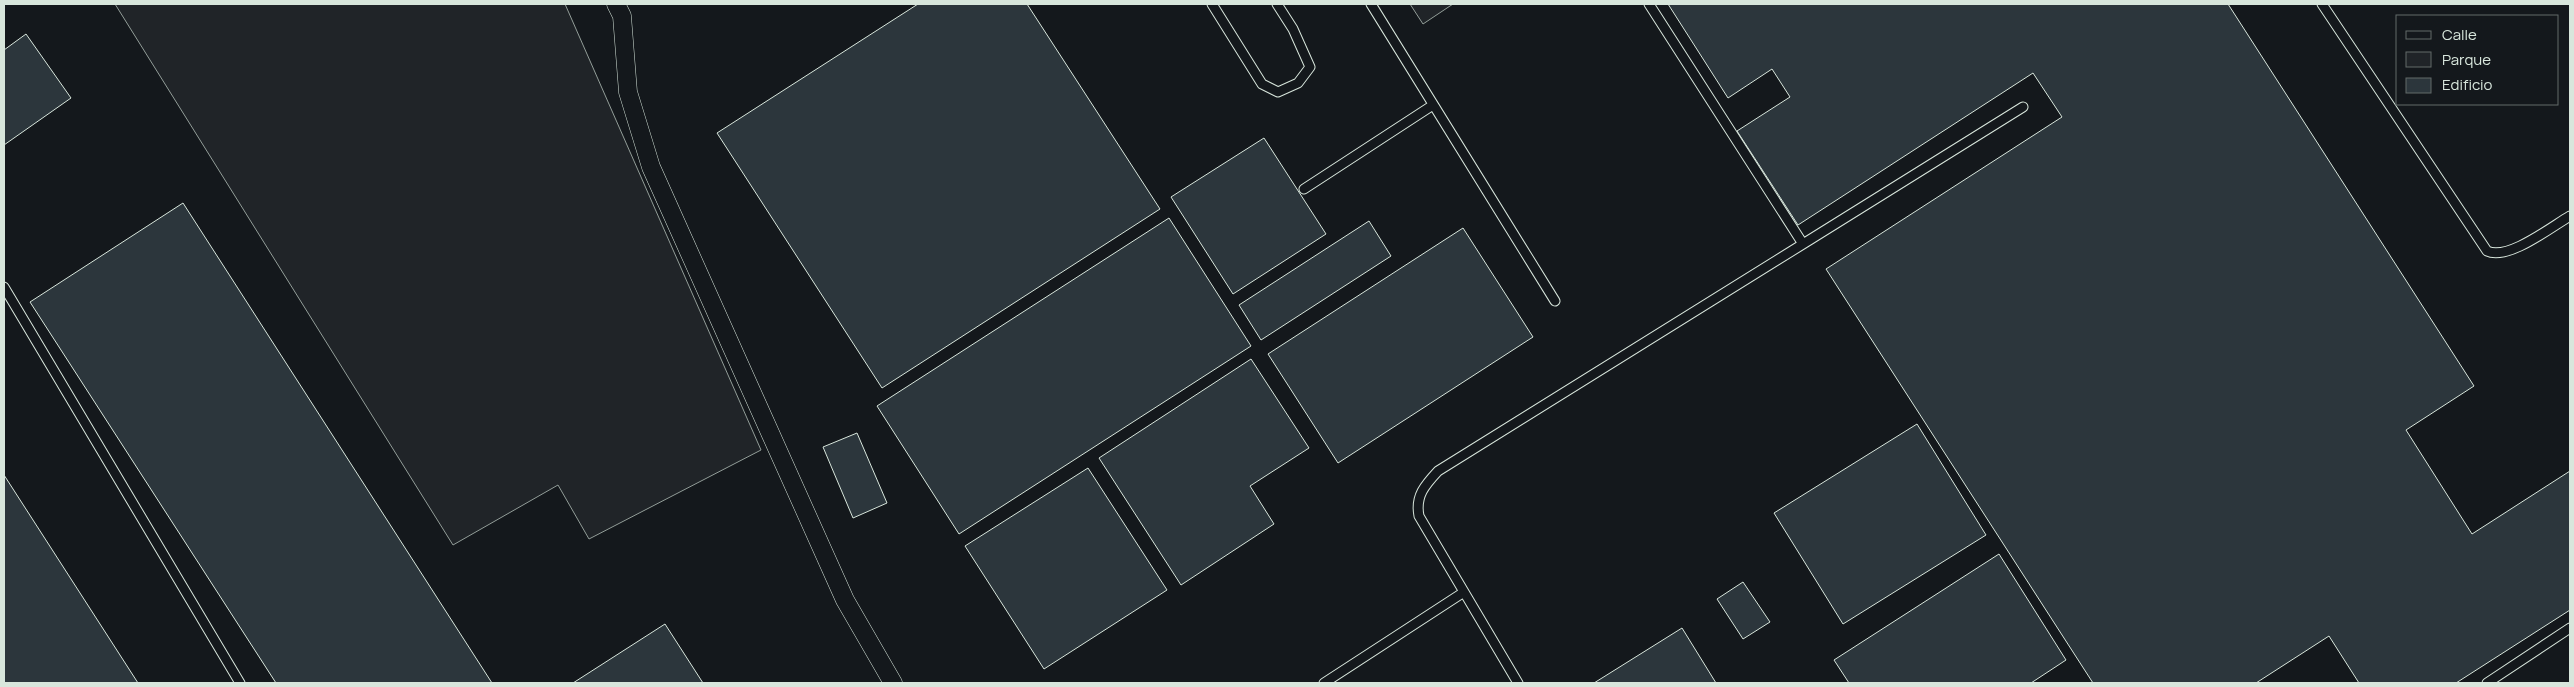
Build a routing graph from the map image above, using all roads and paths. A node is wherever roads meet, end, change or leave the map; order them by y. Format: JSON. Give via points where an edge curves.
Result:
{"nodes":[{"id":1,"x":616,"y":4,"type":"edge"},
{"id":2,"x":1212,"y":4,"type":"edge"},
{"id":3,"x":1277,"y":4,"type":"edge"},
{"id":4,"x":1371,"y":4,"type":"edge"},
{"id":5,"x":1649,"y":4,"type":"edge"},
{"id":6,"x":2322,"y":4,"type":"edge"},
{"id":7,"x":1433,"y":105,"type":"junction"},
{"id":8,"x":2022,"y":108,"type":"dead end"},
{"id":9,"x":1304,"y":189,"type":"dead end"},
{"id":10,"x":2570,"y":216,"type":"edge"},
{"id":11,"x":1803,"y":244,"type":"junction"},
{"id":12,"x":4,"y":287,"type":"edge"},
{"id":13,"x":1555,"y":301,"type":"dead end"},
{"id":14,"x":1464,"y":592,"type":"junction"},
{"id":15,"x":2570,"y":628,"type":"edge"},
{"id":16,"x":240,"y":683,"type":"edge"},
{"id":17,"x":893,"y":683,"type":"edge"},
{"id":18,"x":1324,"y":683,"type":"edge"},
{"id":19,"x":1518,"y":683,"type":"edge"},
{"id":20,"x":2487,"y":683,"type":"edge"}],
"edges":[{"from":1,"to":17,"type":"street","via":[[622,16],[628,92],[651,168],[845,600]]},
{"from":2,"to":3,"type":"lane","via":[[1262,84],[1278,92],[1298,83],[1310,68],[1293,29]]},
{"from":4,"to":7,"type":"lane"},
{"from":5,"to":11,"type":"lane"},
{"from":6,"to":10,"type":"lane","via":[[2487,251],[2495,254],[2508,252]]},
{"from":7,"to":9,"type":"lane"},
{"from":7,"to":13,"type":"lane"},
{"from":8,"to":11,"type":"lane"},
{"from":11,"to":14,"type":"lane","via":[[1438,471],[1416,505],[1419,516]]},
{"from":12,"to":16,"type":"lane"},
{"from":14,"to":18,"type":"lane"},
{"from":14,"to":19,"type":"lane"},
{"from":15,"to":20,"type":"lane"}]}
